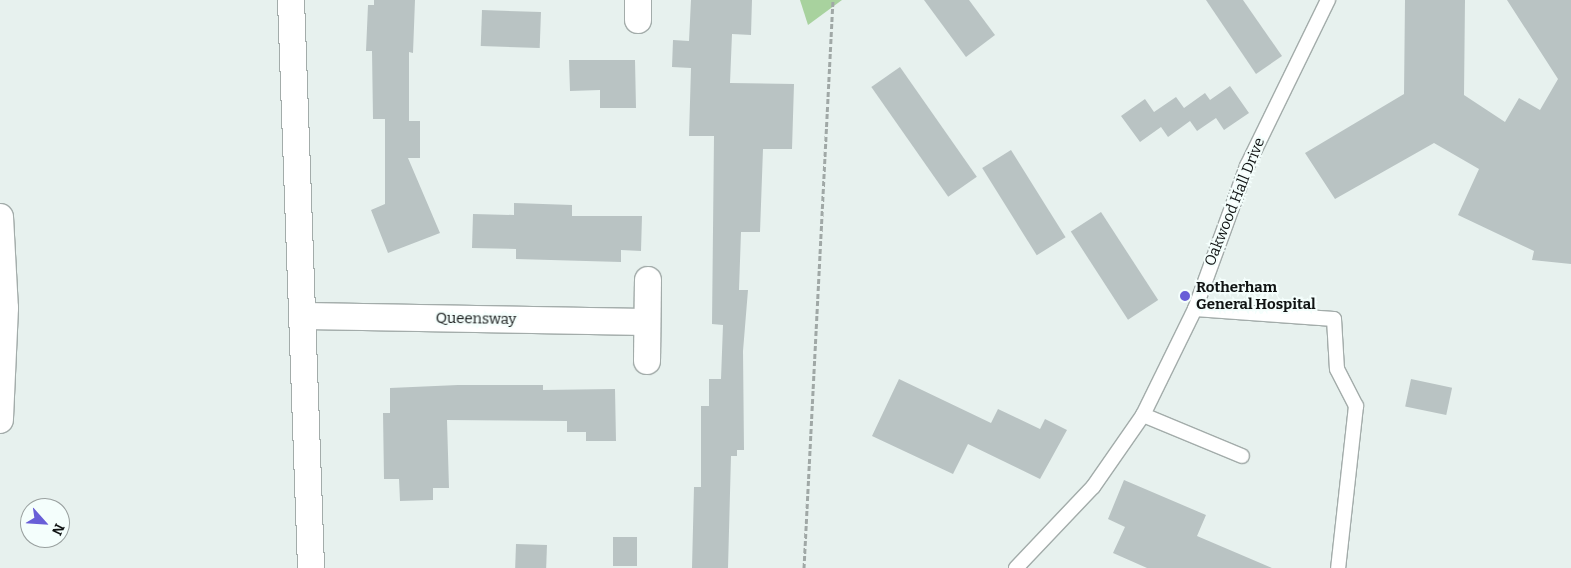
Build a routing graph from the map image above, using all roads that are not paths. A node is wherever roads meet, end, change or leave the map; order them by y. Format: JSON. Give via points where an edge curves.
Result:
{"nodes":[{"id":1,"x":291,"y":0,"type":"edge"},
{"id":2,"x":1328,"y":0,"type":"edge"},
{"id":3,"x":0,"y":217,"type":"edge"},
{"id":4,"x":648,"y":280,"type":"dead end"},
{"id":5,"x":1195,"y":309,"type":"junction"},
{"id":6,"x":305,"y":316,"type":"junction"},
{"id":7,"x":647,"y":322,"type":"junction"},
{"id":8,"x":647,"y":361,"type":"dead end"},
{"id":9,"x":1143,"y":415,"type":"junction"},
{"id":10,"x":0,"y":420,"type":"edge"},
{"id":11,"x":1242,"y":456,"type":"dead end"},
{"id":12,"x":311,"y":568,"type":"edge"},
{"id":13,"x":1016,"y":568,"type":"edge"},
{"id":14,"x":1338,"y":568,"type":"edge"}],
"edges":[{"from":1,"to":6,"type":"street"},
{"from":2,"to":5,"type":"lane","name":"Oakwood Hall Drive","via":[[1247,166]]},
{"from":3,"to":10,"type":"street","via":[[5,308]]},
{"from":4,"to":7,"type":"street"},
{"from":5,"to":9,"type":"lane","name":"Oakwood Hall Drive"},
{"from":5,"to":14,"type":"lane","via":[[1334,319],[1337,370],[1356,406]]},
{"from":6,"to":7,"type":"street","name":"Queensway"},
{"from":6,"to":12,"type":"street"},
{"from":7,"to":8,"type":"street"},
{"from":9,"to":11,"type":"lane"},
{"from":9,"to":13,"type":"lane","name":"Oakwood Hall Drive","via":[[1093,487]]}]}
